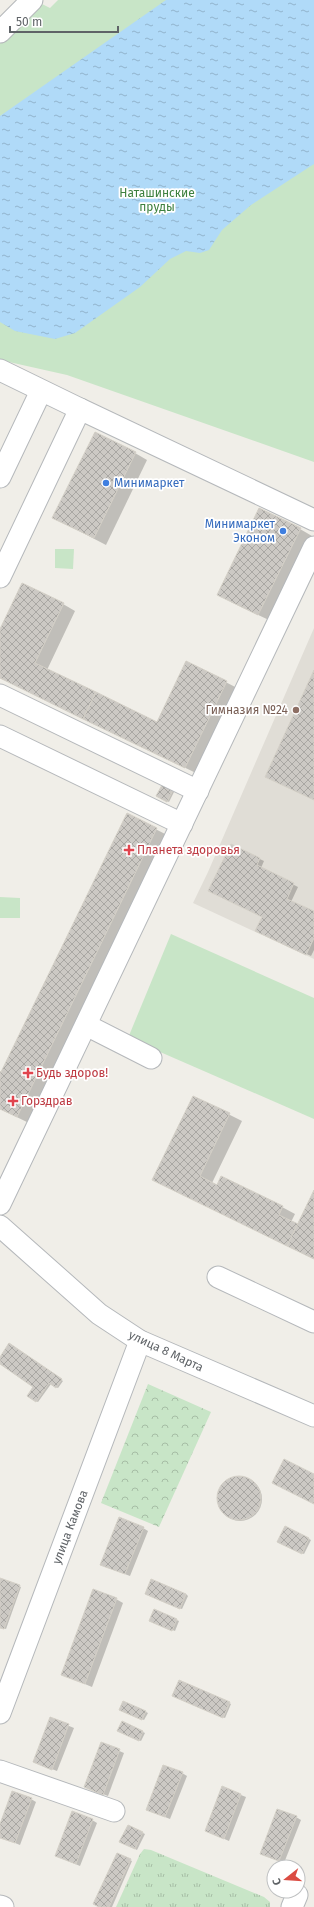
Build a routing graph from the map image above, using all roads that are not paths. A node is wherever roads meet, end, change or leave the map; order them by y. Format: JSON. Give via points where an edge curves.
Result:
{"nodes":[{"id":1,"x":32,"y":0,"type":"edge"},
{"id":2,"x":0,"y":32,"type":"edge"},
{"id":3,"x":0,"y":370,"type":"edge"},
{"id":4,"x":41,"y":390,"type":"junction"},
{"id":5,"x":80,"y":409,"type":"junction"},
{"id":6,"x":0,"y":478,"type":"edge"},
{"id":7,"x":314,"y":520,"type":"edge"},
{"id":8,"x":314,"y":547,"type":"edge"},
{"id":9,"x":0,"y":577,"type":"edge"},
{"id":10,"x":0,"y":695,"type":"edge"},
{"id":11,"x":0,"y":736,"type":"edge"},
{"id":12,"x":198,"y":791,"type":"junction"},
{"id":13,"x":182,"y":824,"type":"junction"},
{"id":14,"x":86,"y":1025,"type":"junction"},
{"id":15,"x":151,"y":1058,"type":"dead end"},
{"id":16,"x":0,"y":1204,"type":"edge"},
{"id":17,"x":0,"y":1226,"type":"edge"},
{"id":18,"x":218,"y":1277,"type":"dead end"},
{"id":19,"x":314,"y":1322,"type":"edge"},
{"id":20,"x":140,"y":1341,"type":"junction"},
{"id":21,"x":314,"y":1416,"type":"edge"},
{"id":22,"x":0,"y":1713,"type":"edge"},
{"id":23,"x":0,"y":1771,"type":"edge"},
{"id":24,"x":114,"y":1811,"type":"dead end"},
{"id":25,"x":0,"y":1906,"type":"edge"},
{"id":26,"x":3,"y":1907,"type":"edge"}],
"edges":[{"from":1,"to":2,"type":"street"},
{"from":3,"to":4,"type":"street"},
{"from":4,"to":5,"type":"street"},
{"from":4,"to":6,"type":"street"},
{"from":5,"to":7,"type":"street"},
{"from":5,"to":9,"type":"street"},
{"from":8,"to":12,"type":"street"},
{"from":10,"to":12,"type":"street"},
{"from":11,"to":13,"type":"street"},
{"from":12,"to":13,"type":"street"},
{"from":13,"to":14,"type":"street"},
{"from":14,"to":15,"type":"street"},
{"from":14,"to":16,"type":"street"},
{"from":17,"to":20,"type":"street","name":"улица 8 Марта","via":[[99,1314]]},
{"from":18,"to":19,"type":"street"},
{"from":20,"to":21,"type":"street","name":"улица 8 Марта"},
{"from":20,"to":22,"type":"street","name":"улица Камова"},
{"from":23,"to":24,"type":"street"},
{"from":25,"to":26,"type":"street"}]}
